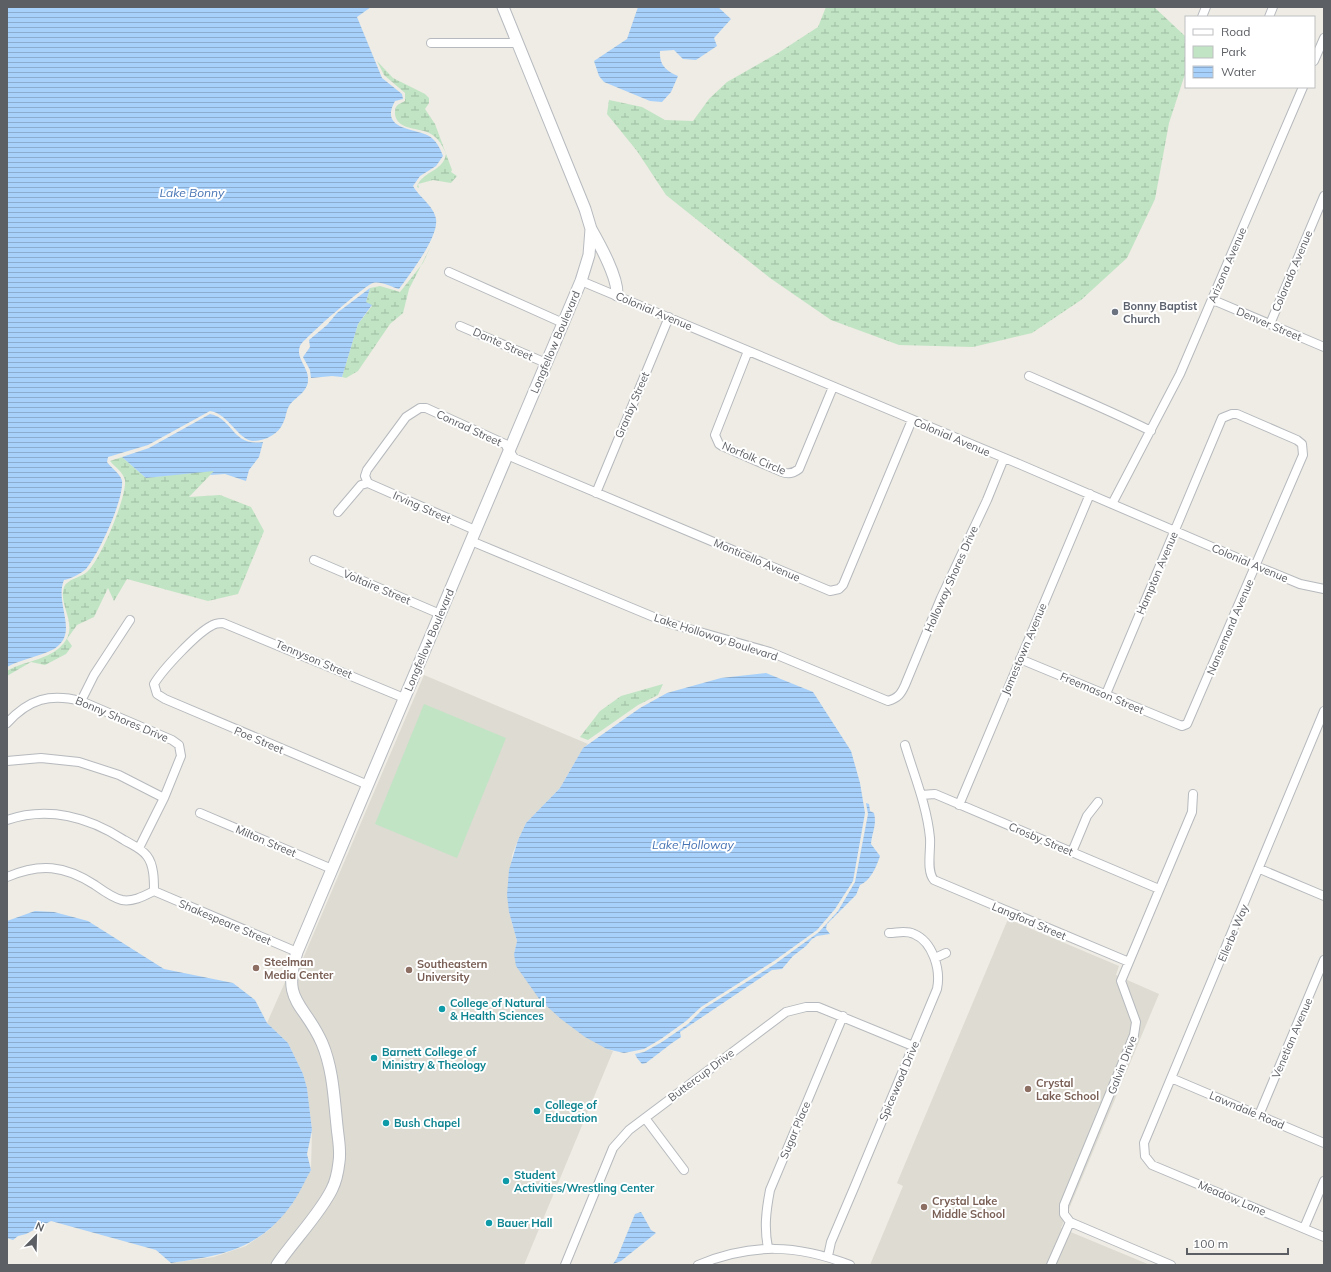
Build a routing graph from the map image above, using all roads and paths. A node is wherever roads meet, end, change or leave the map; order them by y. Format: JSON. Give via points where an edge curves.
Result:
{"nodes":[{"id":1,"x":503,"y":7,"type":"edge"},
{"id":2,"x":1274,"y":7,"type":"edge"},
{"id":3,"x":1270,"y":16,"type":"edge"},
{"id":4,"x":1324,"y":38,"type":"edge"},
{"id":5,"x":518,"y":43,"type":"junction"},
{"id":6,"x":431,"y":44,"type":"dead end"},
{"id":7,"x":1315,"y":59,"type":"edge"},
{"id":8,"x":1303,"y":88,"type":"edge"},
{"id":9,"x":1324,"y":196,"type":"edge"},
{"id":10,"x":591,"y":228,"type":"junction"},
{"id":11,"x":449,"y":272,"type":"dead end"},
{"id":12,"x":581,"y":281,"type":"junction"},
{"id":13,"x":617,"y":295,"type":"junction"},
{"id":14,"x":1213,"y":300,"type":"junction"},
{"id":15,"x":669,"y":317,"type":"junction"},
{"id":16,"x":563,"y":323,"type":"junction"},
{"id":17,"x":1270,"y":324,"type":"junction"},
{"id":18,"x":460,"y":326,"type":"dead end"},
{"id":19,"x":1324,"y":348,"type":"edge"},
{"id":20,"x":748,"y":351,"type":"junction"},
{"id":21,"x":546,"y":363,"type":"junction"},
{"id":22,"x":1029,"y":376,"type":"dead end"},
{"id":23,"x":833,"y":387,"type":"junction"},
{"id":24,"x":912,"y":420,"type":"junction"},
{"id":25,"x":1151,"y":431,"type":"junction"},
{"id":26,"x":509,"y":451,"type":"junction"},
{"id":27,"x":1004,"y":458,"type":"junction"},
{"id":28,"x":1300,"y":460,"type":"joint"},
{"id":29,"x":368,"y":483,"type":"junction"},
{"id":30,"x":596,"y":493,"type":"junction"},
{"id":31,"x":1090,"y":494,"type":"junction"},
{"id":32,"x":1112,"y":504,"type":"junction"},
{"id":33,"x":338,"y":512,"type":"dead end"},
{"id":34,"x":475,"y":530,"type":"junction"},
{"id":35,"x":1175,"y":531,"type":"junction"},
{"id":36,"x":471,"y":541,"type":"junction"},
{"id":37,"x":314,"y":560,"type":"dead end"},
{"id":38,"x":1257,"y":565,"type":"junction"},
{"id":39,"x":1324,"y":589,"type":"edge"},
{"id":40,"x":440,"y":614,"type":"junction"},
{"id":41,"x":130,"y":620,"type":"dead end"},
{"id":42,"x":1020,"y":659,"type":"junction"},
{"id":43,"x":154,"y":689,"type":"joint"},
{"id":44,"x":1106,"y":694,"type":"junction"},
{"id":45,"x":404,"y":698,"type":"junction"},
{"id":46,"x":896,"y":699,"type":"joint"},
{"id":47,"x":82,"y":701,"type":"junction"},
{"id":48,"x":1324,"y":711,"type":"edge"},
{"id":49,"x":7,"y":722,"type":"edge"},
{"id":50,"x":1184,"y":725,"type":"joint"},
{"id":51,"x":905,"y":745,"type":"dead end"},
{"id":52,"x":7,"y":761,"type":"edge"},
{"id":53,"x":368,"y":785,"type":"junction"},
{"id":54,"x":1193,"y":794,"type":"dead end"},
{"id":55,"x":921,"y":795,"type":"junction"},
{"id":56,"x":164,"y":798,"type":"junction"},
{"id":57,"x":1098,"y":802,"type":"dead end"},
{"id":58,"x":959,"y":805,"type":"junction"},
{"id":59,"x":200,"y":813,"type":"dead end"},
{"id":60,"x":7,"y":820,"type":"edge"},
{"id":61,"x":139,"y":848,"type":"junction"},
{"id":62,"x":1072,"y":852,"type":"junction"},
{"id":63,"x":332,"y":869,"type":"junction"},
{"id":64,"x":1260,"y":869,"type":"junction"},
{"id":65,"x":7,"y":877,"type":"edge"},
{"id":66,"x":1159,"y":889,"type":"junction"},
{"id":67,"x":154,"y":891,"type":"junction"},
{"id":68,"x":1324,"y":896,"type":"edge"},
{"id":69,"x":889,"y":933,"type":"dead end"},
{"id":70,"x":297,"y":952,"type":"junction"},
{"id":71,"x":946,"y":953,"type":"dead end"},
{"id":72,"x":935,"y":958,"type":"junction"},
{"id":73,"x":1324,"y":960,"type":"edge"},
{"id":74,"x":1129,"y":962,"type":"junction"},
{"id":75,"x":843,"y":1016,"type":"junction"},
{"id":76,"x":913,"y":1046,"type":"junction"},
{"id":77,"x":1171,"y":1078,"type":"junction"},
{"id":78,"x":1259,"y":1115,"type":"junction"},
{"id":79,"x":645,"y":1118,"type":"junction"},
{"id":80,"x":1324,"y":1143,"type":"edge"},
{"id":81,"x":1144,"y":1154,"type":"joint"},
{"id":82,"x":684,"y":1170,"type":"dead end"},
{"id":83,"x":1324,"y":1181,"type":"edge"},
{"id":84,"x":1070,"y":1222,"type":"junction"},
{"id":85,"x":1304,"y":1228,"type":"junction"},
{"id":86,"x":1324,"y":1237,"type":"edge"},
{"id":87,"x":768,"y":1248,"type":"junction"},
{"id":88,"x":828,"y":1256,"type":"junction"},
{"id":89,"x":277,"y":1265,"type":"edge"},
{"id":90,"x":565,"y":1265,"type":"edge"},
{"id":91,"x":698,"y":1265,"type":"edge"},
{"id":92,"x":850,"y":1265,"type":"edge"},
{"id":93,"x":1051,"y":1265,"type":"edge"},
{"id":94,"x":1170,"y":1265,"type":"edge"}],
"edges":[{"from":1,"to":5,"type":"street","name":"Longfellow Boulevard"},
{"from":2,"to":3,"type":"street"},
{"from":4,"to":7,"type":"street"},
{"from":5,"to":6,"type":"street"},
{"from":5,"to":10,"type":"street","name":"Longfellow Boulevard","via":[[566,159]]},
{"from":8,"to":14,"type":"street","name":"Arizona Avenue"},
{"from":9,"to":17,"type":"street","name":"Colorado Avenue"},
{"from":10,"to":12,"type":"street","name":"Longfellow Boulevard","via":[[589,255]]},
{"from":10,"to":13,"type":"street","via":[[618,288]]},
{"from":11,"to":16,"type":"street"},
{"from":12,"to":13,"type":"street","name":"Colonial Avenue"},
{"from":12,"to":16,"type":"street","name":"Longfellow Boulevard"},
{"from":13,"to":15,"type":"street","name":"Colonial Avenue"},
{"from":14,"to":17,"type":"street","name":"Denver Street"},
{"from":14,"to":25,"type":"street","name":"Arizona Avenue"},
{"from":15,"to":20,"type":"street","name":"Colonial Avenue"},
{"from":15,"to":30,"type":"street","name":"Granby Street"},
{"from":16,"to":21,"type":"street","name":"Longfellow Boulevard"},
{"from":17,"to":19,"type":"street","name":"Denver Street"},
{"from":18,"to":21,"type":"street","name":"Dante Street"},
{"from":20,"to":23,"type":"street","name":"Colonial Avenue"},
{"from":20,"to":23,"type":"street","name":"Norfolk Circle","via":[[714,435],[722,446],[782,472],[795,473],[800,469]]},
{"from":21,"to":26,"type":"street","name":"Longfellow Boulevard"},
{"from":22,"to":25,"type":"street"},
{"from":23,"to":24,"type":"street","name":"Colonial Avenue"},
{"from":24,"to":27,"type":"street","name":"Colonial Avenue"},
{"from":24,"to":30,"type":"street","name":"Monticello Avenue","via":[[843,585],[835,591]]},
{"from":25,"to":32,"type":"street","name":"Arizona Avenue"},
{"from":26,"to":29,"type":"street","name":"Conrad Street","via":[[505,444],[426,408],[420,408],[406,417],[367,470]]},
{"from":26,"to":30,"type":"street","name":"Monticello Avenue","via":[[514,458]]},
{"from":26,"to":34,"type":"street","name":"Longfellow Boulevard"},
{"from":27,"to":31,"type":"street","name":"Colonial Avenue"},
{"from":27,"to":46,"type":"street","name":"Holloway Shores Drive","via":[[905,685]]},
{"from":28,"to":35,"type":"street","name":"Hampton Avenue","via":[[1304,449],[1297,440],[1232,414],[1222,418]]},
{"from":28,"to":38,"type":"street","name":"Nansemond Avenue"},
{"from":29,"to":33,"type":"street","via":[[361,485]]},
{"from":29,"to":34,"type":"street","name":"Irving Street"},
{"from":31,"to":32,"type":"street","name":"Colonial Avenue"},
{"from":31,"to":42,"type":"street","name":"Jamestown Avenue"},
{"from":32,"to":35,"type":"street","name":"Colonial Avenue"},
{"from":34,"to":36,"type":"street","name":"Longfellow Boulevard"},
{"from":35,"to":38,"type":"street","name":"Colonial Avenue"},
{"from":35,"to":44,"type":"street","name":"Hampton Avenue"},
{"from":36,"to":40,"type":"street","name":"Longfellow Boulevard"},
{"from":36,"to":46,"type":"street","name":"Lake Holloway Boulevard","via":[[668,623],[770,652],[881,700]]},
{"from":37,"to":40,"type":"street","name":"Voltaire Street"},
{"from":38,"to":39,"type":"street","name":"Colonial Avenue","via":[[1300,584]]},
{"from":38,"to":50,"type":"street","name":"Nansemond Avenue","via":[[1190,721]]},
{"from":40,"to":45,"type":"street","name":"Longfellow Boulevard"},
{"from":41,"to":47,"type":"street","via":[[94,675]]},
{"from":42,"to":44,"type":"street","name":"Freemason Street"},
{"from":42,"to":58,"type":"street","name":"Jamestown Avenue"},
{"from":43,"to":45,"type":"street","name":"Tennyson Street","via":[[157,680],[195,640],[210,626],[223,622]]},
{"from":43,"to":53,"type":"street","name":"Poe Street","via":[[165,699]]},
{"from":44,"to":50,"type":"street","name":"Freemason Street"},
{"from":45,"to":53,"type":"street","name":"Longfellow Boulevard"},
{"from":47,"to":49,"type":"street","name":"Bonny Shores Drive","via":[[60,698],[38,700],[20,709]]},
{"from":47,"to":56,"type":"street","name":"Bonny Shores Drive","via":[[179,745],[181,756]]},
{"from":48,"to":64,"type":"street","name":"Ellerbe Way"},
{"from":51,"to":55,"type":"street"},
{"from":52,"to":56,"type":"street","via":[[41,758],[79,762],[119,775]]},
{"from":53,"to":63,"type":"street","name":"Longfellow Boulevard"},
{"from":54,"to":66,"type":"street","name":"Galvin Drive","via":[[1192,812]]},
{"from":55,"to":58,"type":"street","name":"Crosby Street","via":[[935,794]]},
{"from":55,"to":74,"type":"street","name":"Langford Street","via":[[929,833],[930,876],[940,883]]},
{"from":56,"to":61,"type":"street","name":"Bonny Shores Drive"},
{"from":57,"to":62,"type":"street","via":[[1087,816]]},
{"from":58,"to":62,"type":"street","name":"Crosby Street"},
{"from":59,"to":63,"type":"street","name":"Milton Street"},
{"from":60,"to":61,"type":"street","via":[[39,814],[75,817],[107,829]]},
{"from":61,"to":67,"type":"street","via":[[151,863]]},
{"from":62,"to":66,"type":"street","name":"Crosby Street"},
{"from":63,"to":70,"type":"street","name":"Longfellow Boulevard"},
{"from":64,"to":68,"type":"street"},
{"from":64,"to":77,"type":"street","name":"Ellerbe Way"},
{"from":65,"to":67,"type":"street","via":[[29,869],[50,868],[74,873],[122,900],[137,899]]},
{"from":66,"to":74,"type":"street","name":"Galvin Drive"},
{"from":67,"to":70,"type":"street","name":"Shakespeare Street"},
{"from":69,"to":72,"type":"street","name":"Spicewood Drive","via":[[916,934]]},
{"from":70,"to":89,"type":"street","name":"Longfellow Boulevard","via":[[292,968],[291,990],[300,1009],[317,1033],[328,1059],[335,1105],[339,1163],[332,1189]]},
{"from":71,"to":72,"type":"street"},
{"from":72,"to":76,"type":"street","name":"Spicewood Drive","via":[[938,970],[937,989]]},
{"from":73,"to":78,"type":"street","name":"Venetian Avenue"},
{"from":74,"to":84,"type":"street","name":"Galvin Drive","via":[[1122,981],[1136,1022],[1134,1035],[1064,1205],[1064,1214]]},
{"from":75,"to":76,"type":"street","name":"Buttercup Drive"},
{"from":75,"to":79,"type":"street","name":"Buttercup Drive","via":[[818,1007],[786,1012]]},
{"from":75,"to":87,"type":"street","name":"Sugar Place","via":[[770,1190],[765,1215]]},
{"from":76,"to":88,"type":"street","name":"Spicewood Drive"},
{"from":77,"to":78,"type":"street","name":"Lawndale Road"},
{"from":77,"to":81,"type":"street","name":"Ellerbe Way","via":[[1144,1143]]},
{"from":78,"to":80,"type":"street","name":"Lawndale Road"},
{"from":79,"to":82,"type":"street"},
{"from":79,"to":90,"type":"street","name":"Buttercup Drive","via":[[628,1130],[613,1148]]},
{"from":81,"to":85,"type":"street","name":"Meadow Lane","via":[[1152,1165]]},
{"from":83,"to":85,"type":"street"},
{"from":84,"to":93,"type":"street"},
{"from":84,"to":94,"type":"street"},
{"from":85,"to":86,"type":"street","name":"Meadow Lane"},
{"from":87,"to":88,"type":"street"},
{"from":87,"to":91,"type":"street","via":[[732,1253]]},
{"from":88,"to":92,"type":"street"}]}
